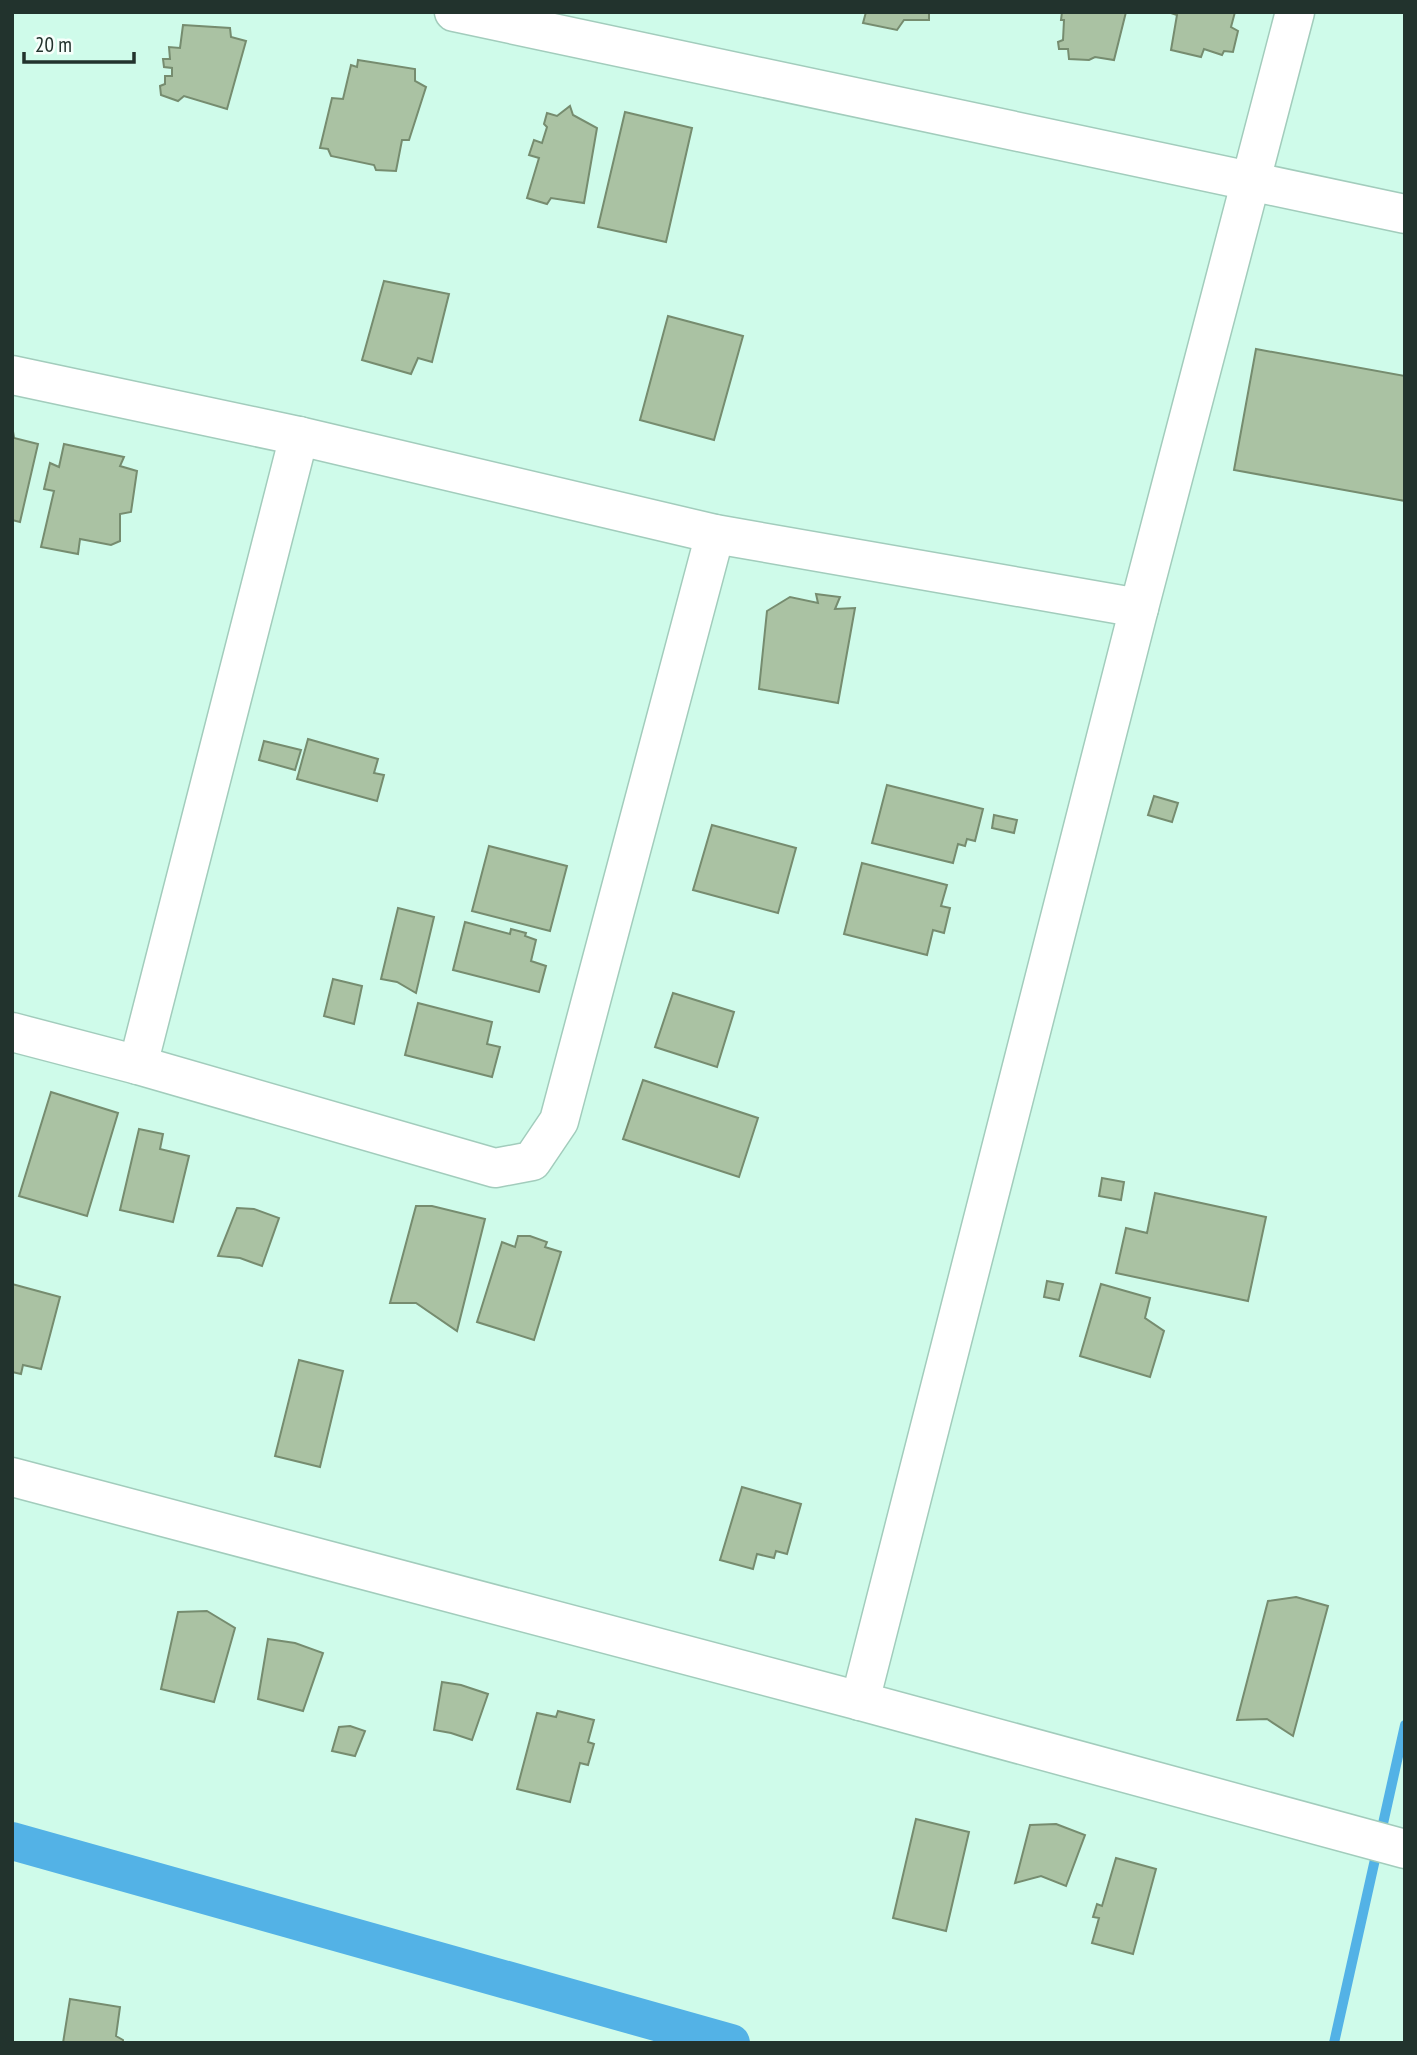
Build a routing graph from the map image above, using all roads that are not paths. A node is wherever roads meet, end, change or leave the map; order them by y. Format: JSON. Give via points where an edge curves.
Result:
{"nodes":[{"id":1,"x":454,"y":12,"type":"edge"},
{"id":2,"x":1295,"y":12,"type":"edge"},
{"id":3,"x":1251,"y":181,"type":"junction"},
{"id":4,"x":1405,"y":215,"type":"edge"},
{"id":5,"x":12,"y":374,"type":"edge"},
{"id":6,"x":299,"y":436,"type":"junction"},
{"id":7,"x":715,"y":534,"type":"junction"},
{"id":8,"x":1139,"y":608,"type":"junction"},
{"id":9,"x":12,"y":1032,"type":"edge"},
{"id":10,"x":138,"y":1065,"type":"junction"},
{"id":11,"x":12,"y":1477,"type":"edge"},
{"id":12,"x":860,"y":1701,"type":"junction"},
{"id":13,"x":1405,"y":1849,"type":"edge"}],
"edges":[{"from":1,"to":3,"type":"street"},
{"from":2,"to":3,"type":"street"},
{"from":3,"to":4,"type":"street"},
{"from":3,"to":8,"type":"street"},
{"from":5,"to":6,"type":"street"},
{"from":6,"to":7,"type":"street"},
{"from":6,"to":10,"type":"street"},
{"from":7,"to":8,"type":"street"},
{"from":7,"to":10,"type":"street","via":[[559,1121],[532,1161],[495,1168]]},
{"from":8,"to":12,"type":"street"},
{"from":9,"to":10,"type":"street"},
{"from":11,"to":12,"type":"street"},
{"from":12,"to":13,"type":"street"}]}
